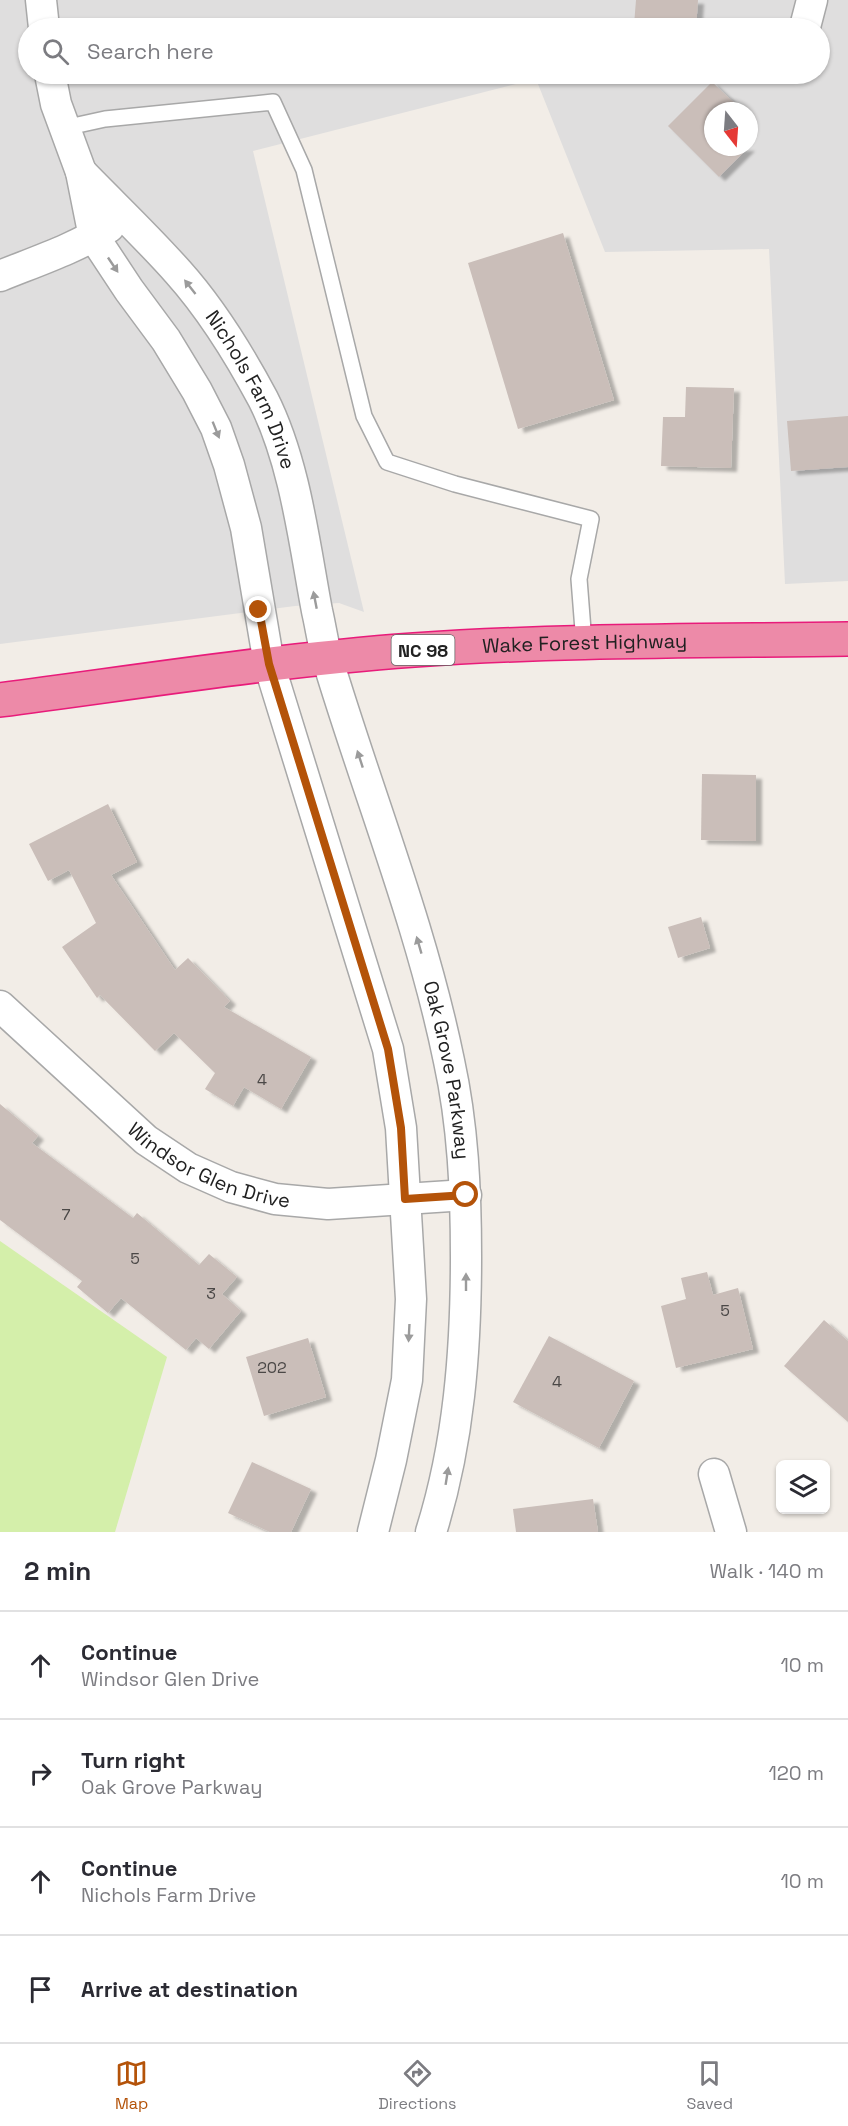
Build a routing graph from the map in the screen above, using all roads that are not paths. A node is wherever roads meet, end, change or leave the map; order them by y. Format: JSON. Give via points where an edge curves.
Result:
{"nodes":[{"id":1,"x":40,"y":0,"type":"edge"},
{"id":2,"x":43,"y":18,"type":"edge"},
{"id":3,"x":52,"y":84,"type":"edge"},
{"id":4,"x":64,"y":128,"type":"junction"},
{"id":5,"x":81,"y":172,"type":"junction"},
{"id":6,"x":124,"y":217,"type":"junction"},
{"id":7,"x":94,"y":237,"type":"junction"},
{"id":8,"x":0,"y":276,"type":"edge"},
{"id":9,"x":848,"y":639,"type":"edge"},
{"id":10,"x":584,"y":644,"type":"junction"},
{"id":11,"x":326,"y":657,"type":"junction"},
{"id":12,"x":269,"y":664,"type":"junction"},
{"id":13,"x":0,"y":700,"type":"edge"},
{"id":14,"x":0,"y":1006,"type":"edge"},
{"id":15,"x":466,"y":1195,"type":"junction"},
{"id":16,"x":405,"y":1199,"type":"junction"},
{"id":17,"x":714,"y":1474,"type":"dead end"},
{"id":18,"x":373,"y":1532,"type":"edge"},
{"id":19,"x":431,"y":1532,"type":"edge"},
{"id":20,"x":731,"y":1532,"type":"edge"}],
"edges":[{"from":1,"to":2,"type":"street"},
{"from":3,"to":4,"type":"street","name":"Nichols Farm Drive"},
{"from":4,"to":5,"type":"street","name":"Nichols Farm Drive"},
{"from":4,"to":10,"type":"lane","via":[[105,119],[273,102],[304,170],[364,416],[387,462],[591,519],[579,579]]},
{"from":5,"to":6,"type":"street","name":"Nichols Farm Drive"},
{"from":5,"to":7,"type":"street","name":"Nichols Farm Drive"},
{"from":6,"to":7,"type":"street"},
{"from":11,"to":6,"type":"street","name":"Nichols Farm Drive","one_way":true,"via":[[294,485],[266,405],[216,320],[178,272]]},
{"from":7,"to":8,"type":"street"},
{"from":7,"to":12,"type":"street","name":"Nichols Farm Drive","one_way":true,"via":[[166,340],[216,428],[246,528]]},
{"from":9,"to":10,"type":"highway","name":"Wake Forest Highway","number":"NC 98"},
{"from":10,"to":11,"type":"highway","name":"Wake Forest Highway","number":"NC 98"},
{"from":11,"to":12,"type":"highway","name":"Wake Forest Highway","number":"NC 98"},
{"from":15,"to":11,"type":"street","name":"Oak Grove Parkway","one_way":true,"via":[[450,1062],[438,1012]]},
{"from":12,"to":13,"type":"highway","name":"Wake Forest Highway","number":"NC 98"},
{"from":12,"to":16,"type":"street","via":[[388,1049],[401,1128]]},
{"from":14,"to":16,"type":"street","name":"Windsor Glen Drive","via":[[146,1140],[188,1168],[231,1187],[275,1199],[328,1204]]},
{"from":15,"to":16,"type":"street","name":"Windsor Glen Drive"},
{"from":19,"to":15,"type":"street","name":"Oak Grove Parkway","one_way":true,"via":[[445,1486],[462,1381]]},
{"from":16,"to":18,"type":"street","one_way":true,"via":[[411,1299],[407,1380]]},
{"from":17,"to":20,"type":"street"}]}
